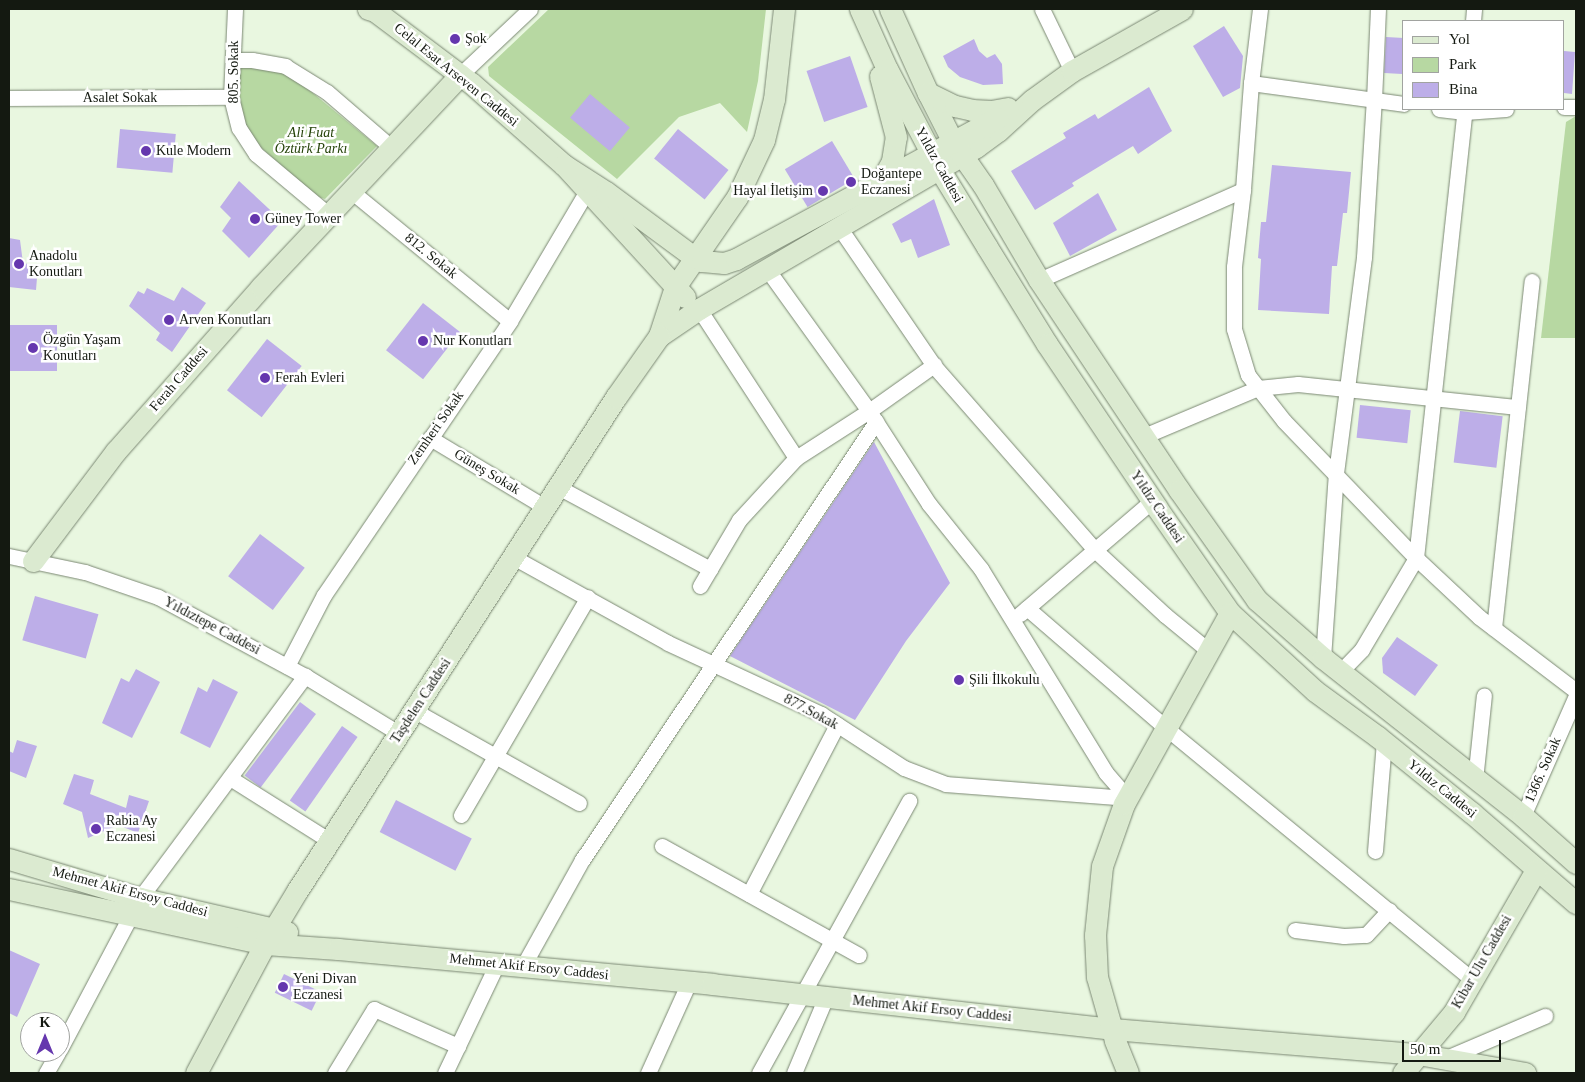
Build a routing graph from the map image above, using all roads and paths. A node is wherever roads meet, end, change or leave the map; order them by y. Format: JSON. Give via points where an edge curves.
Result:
{"nodes":[{"id":1,"x":234,"y":9,"type":"edge"},
{"id":2,"x":368,"y":9,"type":"edge"},
{"id":3,"x":530,"y":9,"type":"edge"},
{"id":4,"x":784,"y":9,"type":"edge"},
{"id":5,"x":860,"y":9,"type":"edge"},
{"id":6,"x":890,"y":9,"type":"edge"},
{"id":7,"x":1042,"y":9,"type":"edge"},
{"id":8,"x":1182,"y":9,"type":"edge"},
{"id":9,"x":1260,"y":9,"type":"edge"},
{"id":10,"x":1378,"y":9,"type":"edge"},
{"id":11,"x":234,"y":60,"type":"junction"},
{"id":12,"x":1072,"y":71,"type":"junction"},
{"id":13,"x":460,"y":75,"type":"junction"},
{"id":14,"x":1251,"y":83,"type":"junction"},
{"id":15,"x":928,"y":93,"type":"junction"},
{"id":16,"x":231,"y":97,"type":"junction"},
{"id":17,"x":9,"y":98,"type":"edge"},
{"id":18,"x":1374,"y":100,"type":"junction"},
{"id":19,"x":1025,"y":103,"type":"junction"},
{"id":20,"x":1402,"y":104,"type":"edge"},
{"id":21,"x":1465,"y":110,"type":"edge"},
{"id":22,"x":392,"y":148,"type":"junction"},
{"id":23,"x":958,"y":149,"type":"junction"},
{"id":24,"x":936,"y":162,"type":"junction"},
{"id":25,"x":564,"y":165,"type":"junction"},
{"id":26,"x":880,"y":183,"type":"junction"},
{"id":27,"x":1244,"y":190,"type":"junction"},
{"id":28,"x":351,"y":191,"type":"junction"},
{"id":29,"x":587,"y":191,"type":"junction"},
{"id":30,"x":329,"y":215,"type":"junction"},
{"id":31,"x":839,"y":227,"type":"junction"},
{"id":32,"x":698,"y":259,"type":"junction"},
{"id":33,"x":767,"y":269,"type":"junction"},
{"id":34,"x":1039,"y":280,"type":"junction"},
{"id":35,"x":1532,"y":281,"type":"dead end"},
{"id":36,"x":675,"y":287,"type":"junction"},
{"id":37,"x":705,"y":305,"type":"junction"},
{"id":38,"x":510,"y":321,"type":"junction"},
{"id":39,"x":659,"y":336,"type":"junction"},
{"id":40,"x":934,"y":365,"type":"junction"},
{"id":41,"x":1258,"y":388,"type":"junction"},
{"id":42,"x":1347,"y":389,"type":"junction"},
{"id":43,"x":1433,"y":398,"type":"junction"},
{"id":44,"x":1518,"y":407,"type":"junction"},
{"id":45,"x":872,"y":416,"type":"junction"},
{"id":46,"x":1144,"y":436,"type":"junction"},
{"id":47,"x":430,"y":438,"type":"junction"},
{"id":48,"x":796,"y":458,"type":"junction"},
{"id":49,"x":1336,"y":473,"type":"junction"},
{"id":50,"x":558,"y":487,"type":"junction"},
{"id":51,"x":1152,"y":501,"type":"junction"},
{"id":52,"x":545,"y":507,"type":"junction"},
{"id":53,"x":1094,"y":548,"type":"junction"},
{"id":54,"x":9,"y":556,"type":"edge"},
{"id":55,"x":513,"y":557,"type":"junction"},
{"id":56,"x":1416,"y":558,"type":"junction"},
{"id":57,"x":33,"y":561,"type":"junction"},
{"id":58,"x":710,"y":568,"type":"junction"},
{"id":59,"x":700,"y":586,"type":"dead end"},
{"id":60,"x":588,"y":597,"type":"junction"},
{"id":61,"x":1027,"y":608,"type":"junction"},
{"id":62,"x":1230,"y":613,"type":"junction"},
{"id":63,"x":1013,"y":620,"type":"junction"},
{"id":64,"x":1494,"y":628,"type":"junction"},
{"id":65,"x":1209,"y":651,"type":"junction"},
{"id":66,"x":1323,"y":658,"type":"junction"},
{"id":67,"x":715,"y":665,"type":"junction"},
{"id":68,"x":287,"y":666,"type":"junction"},
{"id":69,"x":1341,"y":670,"type":"junction"},
{"id":70,"x":305,"y":676,"type":"junction"},
{"id":71,"x":1576,"y":691,"type":"edge"},
{"id":72,"x":1484,"y":695,"type":"dead end"},
{"id":73,"x":1576,"y":696,"type":"edge"},
{"id":74,"x":415,"y":711,"type":"junction"},
{"id":75,"x":837,"y":725,"type":"junction"},
{"id":76,"x":1166,"y":728,"type":"junction"},
{"id":77,"x":400,"y":734,"type":"junction"},
{"id":78,"x":1384,"y":742,"type":"junction"},
{"id":79,"x":496,"y":757,"type":"junction"},
{"id":80,"x":230,"y":778,"type":"junction"},
{"id":81,"x":1475,"y":780,"type":"junction"},
{"id":82,"x":1128,"y":798,"type":"junction"},
{"id":83,"x":909,"y":801,"type":"dead end"},
{"id":84,"x":579,"y":803,"type":"dead end"},
{"id":85,"x":462,"y":815,"type":"dead end"},
{"id":86,"x":1523,"y":816,"type":"junction"},
{"id":87,"x":330,"y":841,"type":"junction"},
{"id":88,"x":662,"y":846,"type":"dead end"},
{"id":89,"x":1376,"y":851,"type":"dead end"},
{"id":90,"x":9,"y":859,"type":"edge"},
{"id":91,"x":1576,"y":863,"type":"edge"},
{"id":92,"x":1536,"y":870,"type":"junction"},
{"id":93,"x":9,"y":889,"type":"edge"},
{"id":94,"x":749,"y":894,"type":"junction"},
{"id":95,"x":1576,"y":903,"type":"edge"},
{"id":96,"x":134,"y":906,"type":"junction"},
{"id":97,"x":1389,"y":910,"type":"junction"},
{"id":98,"x":1295,"y":930,"type":"dead end"},
{"id":99,"x":270,"y":936,"type":"junction"},
{"id":100,"x":832,"y":940,"type":"junction"},
{"id":101,"x":859,"y":955,"type":"dead end"},
{"id":102,"x":497,"y":964,"type":"junction"},
{"id":103,"x":523,"y":966,"type":"junction"},
{"id":104,"x":1472,"y":980,"type":"junction"},
{"id":105,"x":689,"y":982,"type":"junction"},
{"id":106,"x":801,"y":994,"type":"junction"},
{"id":107,"x":826,"y":997,"type":"junction"},
{"id":108,"x":1544,"y":1016,"type":"dead end"},
{"id":109,"x":70,"y":1029,"type":"edge"},
{"id":110,"x":1112,"y":1029,"type":"junction"},
{"id":111,"x":458,"y":1046,"type":"junction"},
{"id":112,"x":1418,"y":1054,"type":"junction"},
{"id":113,"x":1444,"y":1059,"type":"junction"},
{"id":114,"x":52,"y":1062,"type":"edge"},
{"id":115,"x":1468,"y":1068,"type":"edge"},
{"id":116,"x":46,"y":1073,"type":"edge"},
{"id":117,"x":196,"y":1073,"type":"edge"},
{"id":118,"x":335,"y":1073,"type":"edge"},
{"id":119,"x":445,"y":1073,"type":"edge"},
{"id":120,"x":648,"y":1073,"type":"edge"},
{"id":121,"x":759,"y":1073,"type":"edge"},
{"id":122,"x":794,"y":1073,"type":"edge"},
{"id":123,"x":1128,"y":1073,"type":"edge"},
{"id":124,"x":1402,"y":1073,"type":"edge"},
{"id":125,"x":1525,"y":1073,"type":"edge"}],
"edges":[{"from":1,"to":11,"type":"street","name":"805. Sokak"},
{"from":2,"to":13,"type":"main road","name":"Celal Esat Arseven Caddesi"},
{"from":3,"to":13,"type":"street"},
{"from":4,"to":32,"type":"main road","via":[[774,99],[764,140],[737,197]]},
{"from":5,"to":24,"type":"main road","name":"Yıldız Caddesi","via":[[887,69]]},
{"from":5,"to":26,"type":"main road","via":[[896,137],[892,161]]},
{"from":6,"to":15,"type":"main road","name":"Yıldız Caddesi"},
{"from":7,"to":12,"type":"street"},
{"from":8,"to":12,"type":"main road"},
{"from":9,"to":14,"type":"street"},
{"from":10,"to":18,"type":"street"},
{"from":11,"to":16,"type":"street","name":"805. Sokak"},
{"from":11,"to":22,"type":"street","via":[[285,66],[327,92]]},
{"from":12,"to":19,"type":"main road"},
{"from":13,"to":22,"type":"main road","name":"Ferah Caddesi"},
{"from":13,"to":25,"type":"main road","name":"Celal Esat Arseven Caddesi"},
{"from":14,"to":18,"type":"street"},
{"from":14,"to":27,"type":"street"},
{"from":15,"to":19,"type":"main road","via":[[972,110],[992,111]]},
{"from":15,"to":23,"type":"main road","name":"Yıldız Caddesi"},
{"from":16,"to":17,"type":"street","name":"Asalet Sokak"},
{"from":16,"to":30,"type":"street","name":"805. Sokak","via":[[239,128],[256,154]]},
{"from":18,"to":20,"type":"street"},
{"from":18,"to":42,"type":"street","via":[[1364,257]]},
{"from":19,"to":23,"type":"main road","via":[[998,131]]},
{"from":21,"to":43,"type":"street"},
{"from":22,"to":28,"type":"main road","name":"Ferah Caddesi"},
{"from":23,"to":24,"type":"main road"},
{"from":23,"to":34,"type":"main road","name":"Yıldız Caddesi"},
{"from":24,"to":26,"type":"main road"},
{"from":24,"to":31,"type":"main road"},
{"from":24,"to":51,"type":"main road","name":"Yıldız Caddesi","via":[[1047,344]]},
{"from":25,"to":29,"type":"main road"},
{"from":25,"to":32,"type":"main road"},
{"from":26,"to":32,"type":"main road","via":[[736,259],[724,263]]},
{"from":27,"to":34,"type":"street"},
{"from":27,"to":41,"type":"street","via":[[1234,267],[1234,328],[1248,374]]},
{"from":28,"to":30,"type":"main road","name":"Ferah Caddesi"},
{"from":28,"to":38,"type":"street","name":"812. Sokak"},
{"from":29,"to":36,"type":"main road"},
{"from":29,"to":38,"type":"street","name":"Zemheri Sokak"},
{"from":30,"to":57,"type":"main road","name":"Ferah Caddesi","via":[[116,451]]},
{"from":31,"to":33,"type":"main road"},
{"from":31,"to":40,"type":"street"},
{"from":32,"to":36,"type":"main road"},
{"from":32,"to":37,"type":"main road","via":[[712,272],[716,284]]},
{"from":33,"to":37,"type":"main road"},
{"from":33,"to":45,"type":"street"},
{"from":34,"to":46,"type":"main road","name":"Yıldız Caddesi"},
{"from":35,"to":44,"type":"street"},
{"from":36,"to":37,"type":"main road"},
{"from":36,"to":39,"type":"main road"},
{"from":37,"to":39,"type":"main road"},
{"from":37,"to":48,"type":"street"},
{"from":38,"to":47,"type":"street","name":"Zemheri Sokak"},
{"from":39,"to":50,"type":"main road","name":"Taşdelen Caddesi"},
{"from":40,"to":45,"type":"street"},
{"from":40,"to":53,"type":"street"},
{"from":41,"to":42,"type":"street","via":[[1298,384]]},
{"from":41,"to":46,"type":"street"},
{"from":41,"to":49,"type":"street","via":[[1284,422]]},
{"from":42,"to":43,"type":"street"},
{"from":42,"to":49,"type":"street"},
{"from":43,"to":44,"type":"street"},
{"from":43,"to":56,"type":"street"},
{"from":44,"to":64,"type":"street"},
{"from":45,"to":48,"type":"street"},
{"from":45,"to":63,"type":"street","via":[[929,504],[981,569]]},
{"from":45,"to":67,"type":"street"},
{"from":46,"to":66,"type":"main road","name":"Yıldız Caddesi","via":[[1257,600]]},
{"from":47,"to":52,"type":"street","name":"Güneş Sokak"},
{"from":47,"to":68,"type":"street","name":"Zemheri Sokak","via":[[324,595]]},
{"from":48,"to":58,"type":"street","via":[[739,520]]},
{"from":49,"to":56,"type":"street"},
{"from":49,"to":66,"type":"street"},
{"from":50,"to":52,"type":"main road","name":"Taşdelen Caddesi"},
{"from":50,"to":58,"type":"street"},
{"from":51,"to":53,"type":"street"},
{"from":51,"to":62,"type":"main road","name":"Yıldız Caddesi"},
{"from":52,"to":55,"type":"main road","name":"Taşdelen Caddesi"},
{"from":53,"to":61,"type":"street"},
{"from":53,"to":65,"type":"street","via":[[1165,615]]},
{"from":54,"to":57,"type":"street","name":"Yıldıztepe Caddesi"},
{"from":55,"to":60,"type":"street","name":"877.Sokak"},
{"from":55,"to":74,"type":"main road","name":"Taşdelen Caddesi"},
{"from":56,"to":64,"type":"street"},
{"from":56,"to":69,"type":"street","via":[[1362,649]]},
{"from":57,"to":68,"type":"street","name":"Yıldıztepe Caddesi","via":[[86,572],[158,596]]},
{"from":58,"to":59,"type":"street"},
{"from":60,"to":67,"type":"street","name":"877.Sokak","via":[[668,643]]},
{"from":60,"to":79,"type":"street"},
{"from":61,"to":63,"type":"street"},
{"from":61,"to":76,"type":"street"},
{"from":62,"to":65,"type":"main road"},
{"from":62,"to":78,"type":"main road","name":"Yıldız Caddesi","via":[[1315,691]]},
{"from":63,"to":82,"type":"street","via":[[1106,773]]},
{"from":64,"to":71,"type":"street"},
{"from":65,"to":76,"type":"main road"},
{"from":66,"to":69,"type":"main road","name":"Yıldız Caddesi"},
{"from":67,"to":75,"type":"street","name":"877.Sokak","via":[[821,714]]},
{"from":67,"to":103,"type":"street","via":[[582,860]]},
{"from":68,"to":70,"type":"street","name":"Yıldıztepe Caddesi"},
{"from":69,"to":81,"type":"main road","name":"Yıldız Caddesi"},
{"from":70,"to":77,"type":"street","name":"Yıldıztepe Caddesi"},
{"from":70,"to":80,"type":"street"},
{"from":72,"to":81,"type":"street"},
{"from":73,"to":86,"type":"street","name":"1366. Sokak"},
{"from":74,"to":77,"type":"main road","name":"Taşdelen Caddesi"},
{"from":74,"to":79,"type":"street"},
{"from":75,"to":82,"type":"street","name":"877.Sokak","via":[[904,768],[946,784]]},
{"from":75,"to":94,"type":"street"},
{"from":76,"to":82,"type":"main road"},
{"from":76,"to":97,"type":"street"},
{"from":77,"to":87,"type":"main road","name":"Taşdelen Caddesi"},
{"from":78,"to":89,"type":"street"},
{"from":78,"to":92,"type":"main road","name":"Yıldız Caddesi"},
{"from":79,"to":84,"type":"street"},
{"from":79,"to":85,"type":"street"},
{"from":80,"to":87,"type":"street"},
{"from":80,"to":96,"type":"street"},
{"from":81,"to":86,"type":"main road","name":"Yıldız Caddesi"},
{"from":82,"to":110,"type":"main road","via":[[1102,866],[1095,936],[1096,977]]},
{"from":83,"to":100,"type":"street"},
{"from":86,"to":91,"type":"main road","name":"Yıldız Caddesi"},
{"from":87,"to":99,"type":"main road","name":"Taşdelen Caddesi"},
{"from":88,"to":94,"type":"street"},
{"from":90,"to":96,"type":"main road","name":"Mehmet Akif Ersoy Caddesi"},
{"from":92,"to":95,"type":"main road","name":"Yıldız Caddesi"},
{"from":92,"to":104,"type":"main road","name":"Kibar Ulu Caddesi"},
{"from":93,"to":96,"type":"main road","name":"Mehmet Akif Ersoy Caddesi"},
{"from":94,"to":100,"type":"street"},
{"from":96,"to":99,"type":"main road","name":"Mehmet Akif Ersoy Caddesi"},
{"from":96,"to":109,"type":"street"},
{"from":97,"to":98,"type":"street","via":[[1366,935],[1344,936]]},
{"from":97,"to":104,"type":"street"},
{"from":99,"to":102,"type":"main road","name":"Mehmet Akif Ersoy Caddesi","via":[[338,949]]},
{"from":99,"to":117,"type":"main road","name":"Taşdelen Caddesi"},
{"from":100,"to":101,"type":"street"},
{"from":100,"to":106,"type":"street"},
{"from":102,"to":103,"type":"main road","name":"Mehmet Akif Ersoy Caddesi"},
{"from":102,"to":111,"type":"street"},
{"from":103,"to":105,"type":"main road","name":"Mehmet Akif Ersoy Caddesi"},
{"from":104,"to":112,"type":"main road","name":"Kibar Ulu Caddesi","via":[[1454,1012]]},
{"from":105,"to":106,"type":"main road","name":"Mehmet Akif Ersoy Caddesi"},
{"from":105,"to":120,"type":"street"},
{"from":106,"to":107,"type":"main road","name":"Mehmet Akif Ersoy Caddesi"},
{"from":106,"to":121,"type":"street"},
{"from":107,"to":110,"type":"main road","name":"Mehmet Akif Ersoy Caddesi"},
{"from":107,"to":122,"type":"street"},
{"from":108,"to":113,"type":"street"},
{"from":110,"to":112,"type":"main road","name":"Mehmet Akif Ersoy Caddesi"},
{"from":110,"to":123,"type":"main road"},
{"from":111,"to":118,"type":"street","via":[[374,1008]]},
{"from":111,"to":119,"type":"street"},
{"from":112,"to":113,"type":"main road","name":"Mehmet Akif Ersoy Caddesi"},
{"from":112,"to":124,"type":"main road","name":"Kibar Ulu Caddesi"},
{"from":113,"to":115,"type":"main road","name":"Mehmet Akif Ersoy Caddesi"},
{"from":114,"to":116,"type":"street"},
{"from":115,"to":125,"type":"main road","name":"Mehmet Akif Ersoy Caddesi"}]}
